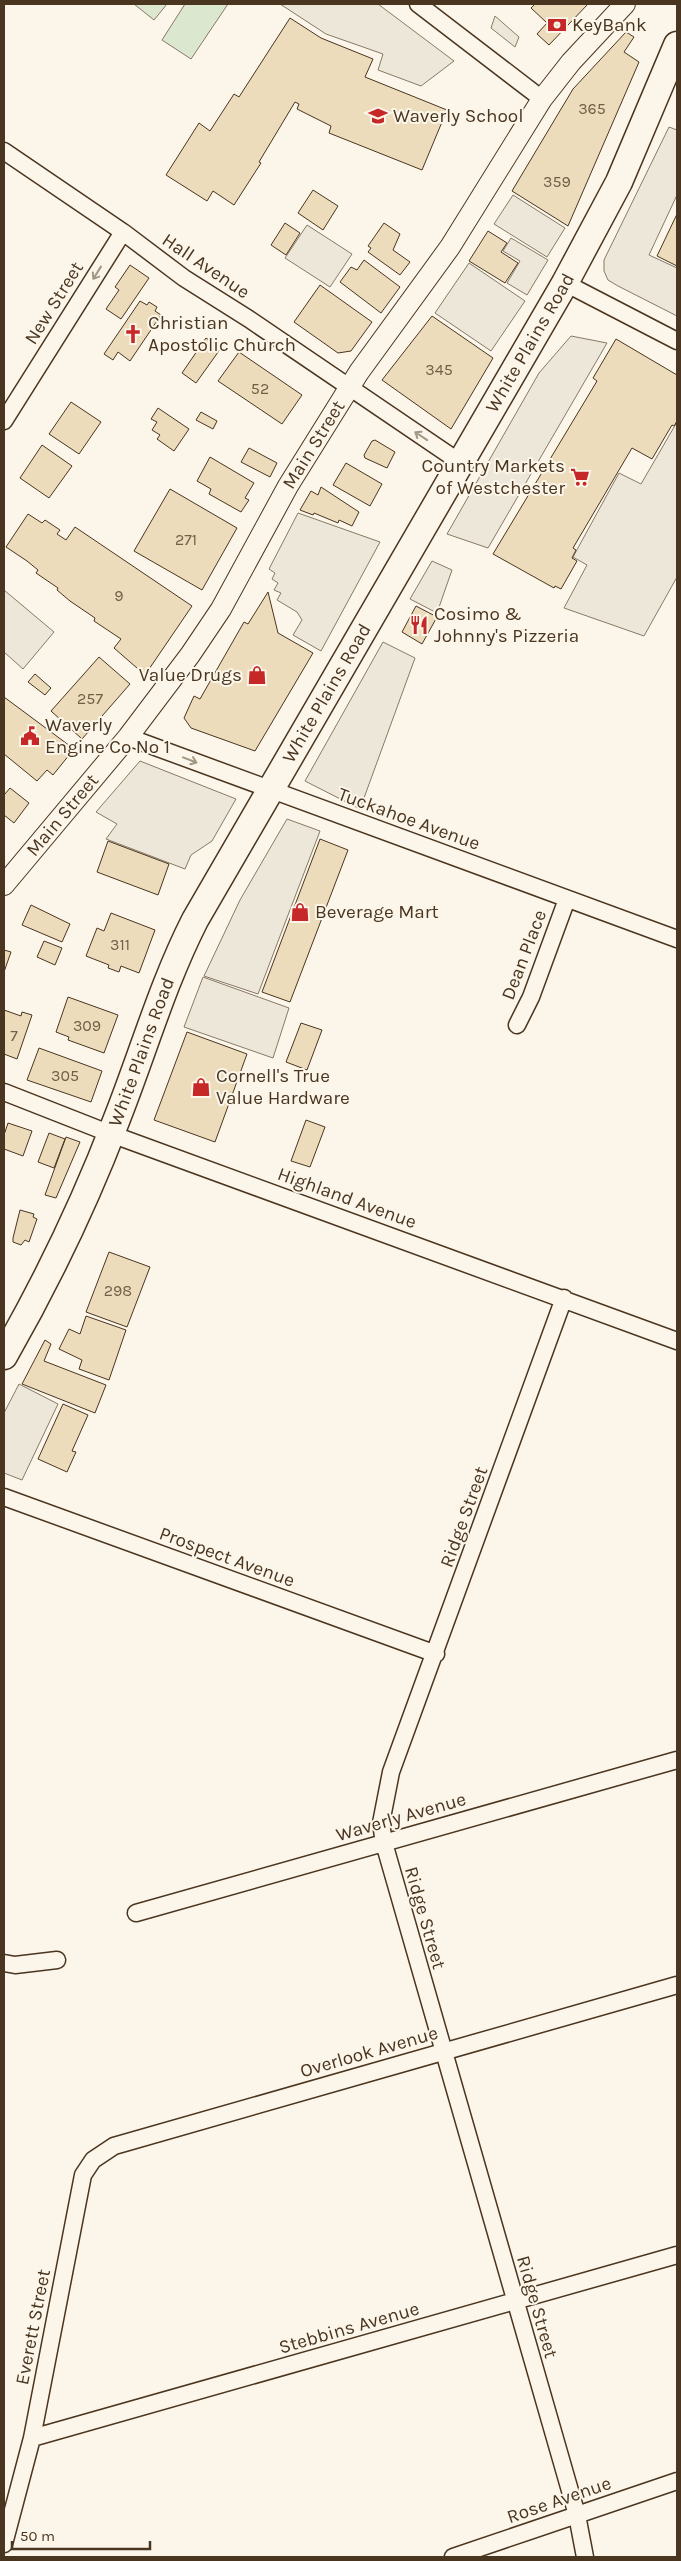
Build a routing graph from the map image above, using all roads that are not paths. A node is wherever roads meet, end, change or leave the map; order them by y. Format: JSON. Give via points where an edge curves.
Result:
{"nodes":[{"id":1,"x":418,"y":4,"type":"edge"},
{"id":2,"x":625,"y":4,"type":"edge"},
{"id":3,"x":677,"y":45,"type":"edge"},
{"id":4,"x":542,"y":99,"type":"junction"},
{"id":5,"x":4,"y":151,"type":"edge"},
{"id":6,"x":123,"y":232,"type":"junction"},
{"id":7,"x":565,"y":283,"type":"junction"},
{"id":8,"x":677,"y":341,"type":"edge"},
{"id":9,"x":349,"y":387,"type":"junction"},
{"id":10,"x":4,"y":421,"type":"edge"},
{"id":11,"x":461,"y":463,"type":"junction"},
{"id":12,"x":128,"y":737,"type":"junction"},
{"id":13,"x":272,"y":790,"type":"junction"},
{"id":14,"x":4,"y":884,"type":"edge"},
{"id":15,"x":567,"y":899,"type":"junction"},
{"id":16,"x":676,"y":936,"type":"edge"},
{"id":17,"x":517,"y":1025,"type":"dead end"},
{"id":18,"x":4,"y":1092,"type":"edge"},
{"id":19,"x":111,"y":1134,"type":"junction"},
{"id":20,"x":564,"y":1298,"type":"junction"},
{"id":21,"x":677,"y":1341,"type":"edge"},
{"id":22,"x":4,"y":1356,"type":"edge"},
{"id":23,"x":4,"y":1497,"type":"edge"},
{"id":24,"x":436,"y":1654,"type":"junction"},
{"id":25,"x":677,"y":1760,"type":"edge"},
{"id":26,"x":384,"y":1843,"type":"junction"},
{"id":27,"x":136,"y":1913,"type":"dead end"},
{"id":28,"x":57,"y":1960,"type":"dead end"},
{"id":29,"x":4,"y":1963,"type":"edge"},
{"id":30,"x":677,"y":1985,"type":"edge"},
{"id":31,"x":442,"y":2052,"type":"junction"},
{"id":32,"x":83,"y":2175,"type":"joint"},
{"id":33,"x":677,"y":2255,"type":"edge"},
{"id":34,"x":515,"y":2302,"type":"junction"},
{"id":35,"x":32,"y":2438,"type":"junction"},
{"id":36,"x":677,"y":2481,"type":"edge"},
{"id":37,"x":9,"y":2502,"type":"edge"},
{"id":38,"x":576,"y":2515,"type":"junction"},
{"id":39,"x":4,"y":2544,"type":"edge"},
{"id":40,"x":453,"y":2557,"type":"edge"},
{"id":41,"x":585,"y":2557,"type":"edge"}],
"edges":[{"from":1,"to":4,"type":"street"},
{"from":2,"to":4,"type":"street","name":"Main Street","via":[[571,62]]},
{"from":3,"to":7,"type":"main road","name":"White Plains Road","via":[[619,182]]},
{"from":4,"to":9,"type":"street","name":"Main Street","via":[[450,247]]},
{"from":5,"to":6,"type":"street","name":"Hall Avenue"},
{"from":6,"to":9,"type":"street","name":"Hall Avenue","via":[[184,278]]},
{"from":6,"to":10,"type":"street","name":"New Street","one_way":true},
{"from":7,"to":8,"type":"street"},
{"from":7,"to":11,"type":"main road","name":"White Plains Road"},
{"from":11,"to":9,"type":"street","name":"Hall Avenue","one_way":true},
{"from":9,"to":12,"type":"street","name":"Main Street","via":[[288,486],[221,610]]},
{"from":11,"to":13,"type":"main road","name":"White Plains Road"},
{"from":12,"to":13,"type":"street","name":"Tuckahoe Avenue","one_way":true},
{"from":12,"to":14,"type":"street","name":"Main Street"},
{"from":13,"to":15,"type":"street","name":"Tuckahoe Avenue"},
{"from":13,"to":19,"type":"main road","name":"White Plains Road","via":[[178,954]]},
{"from":15,"to":16,"type":"street","name":"Tuckahoe Avenue"},
{"from":15,"to":17,"type":"street","name":"Dean Place","via":[[531,997]]},
{"from":18,"to":19,"type":"street","name":"Highland Avenue"},
{"from":19,"to":20,"type":"street","name":"Highland Avenue"},
{"from":19,"to":22,"type":"main road","name":"White Plains Road","via":[[64,1240]]},
{"from":20,"to":21,"type":"street","name":"Highland Avenue"},
{"from":20,"to":24,"type":"street","name":"Ridge Street"},
{"from":23,"to":24,"type":"street","name":"Prospect Avenue"},
{"from":24,"to":26,"type":"street","name":"Ridge Street","via":[[391,1772],[381,1823]]},
{"from":25,"to":26,"type":"street","name":"Waverly Avenue"},
{"from":26,"to":27,"type":"street","name":"Waverly Avenue"},
{"from":26,"to":31,"type":"street","name":"Ridge Street"},
{"from":28,"to":29,"type":"street","via":[[15,1965]]},
{"from":30,"to":31,"type":"street","name":"Overlook Avenue"},
{"from":31,"to":32,"type":"street","name":"Overlook Avenue","via":[[114,2146],[92,2160]]},
{"from":31,"to":34,"type":"street","name":"Ridge Street"},
{"from":32,"to":35,"type":"street","name":"Everett Street"},
{"from":33,"to":34,"type":"street","name":"Stebbins Avenue"},
{"from":34,"to":35,"type":"street","name":"Stebbins Avenue"},
{"from":34,"to":38,"type":"street","name":"Ridge Street"},
{"from":35,"to":37,"type":"street","name":"Everett Street"},
{"from":36,"to":38,"type":"street","name":"Rose Avenue"},
{"from":37,"to":39,"type":"street","name":"Everett Street"},
{"from":38,"to":40,"type":"street","name":"Rose Avenue"},
{"from":38,"to":41,"type":"street","name":"Ridge Street"}]}
